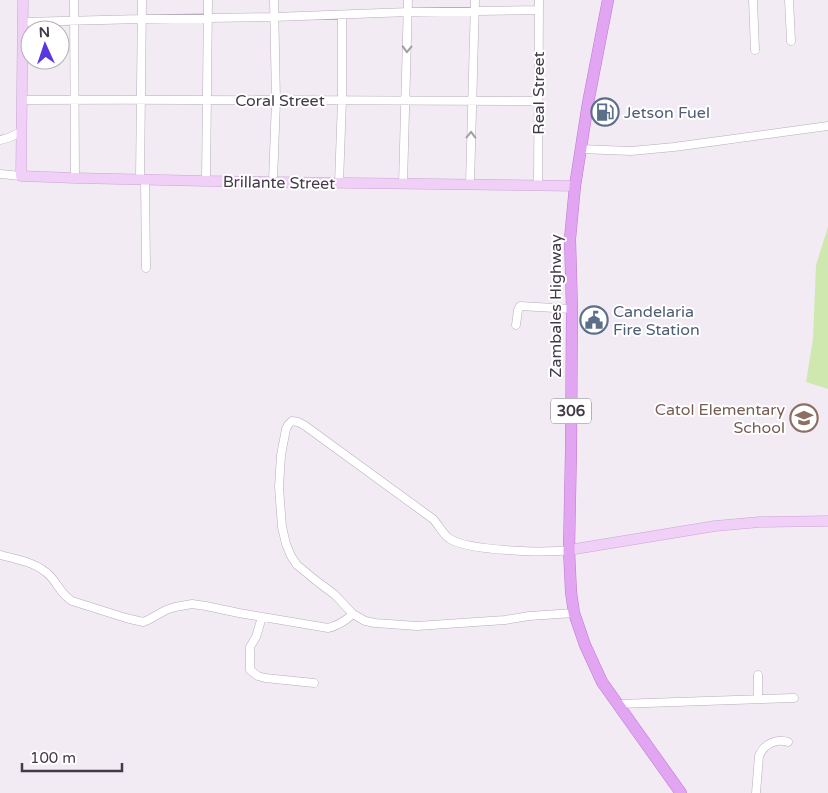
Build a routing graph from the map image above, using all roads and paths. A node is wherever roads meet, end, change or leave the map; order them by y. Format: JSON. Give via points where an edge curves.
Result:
{"nodes":[{"id":1,"x":22,"y":0,"type":"edge"},
{"id":2,"x":74,"y":0,"type":"edge"},
{"id":3,"x":142,"y":0,"type":"edge"},
{"id":4,"x":208,"y":0,"type":"edge"},
{"id":5,"x":274,"y":0,"type":"edge"},
{"id":6,"x":408,"y":0,"type":"edge"},
{"id":7,"x":475,"y":0,"type":"edge"},
{"id":8,"x":539,"y":0,"type":"edge"},
{"id":9,"x":608,"y":0,"type":"edge"},
{"id":10,"x":753,"y":0,"type":"edge"},
{"id":11,"x":789,"y":0,"type":"edge"},
{"id":12,"x":538,"y":10,"type":"junction"},
{"id":13,"x":408,"y":12,"type":"junction"},
{"id":14,"x":474,"y":12,"type":"junction"},
{"id":15,"x":342,"y":15,"type":"junction"},
{"id":16,"x":274,"y":17,"type":"junction"},
{"id":17,"x":208,"y":18,"type":"junction"},
{"id":18,"x":142,"y":19,"type":"junction"},
{"id":19,"x":22,"y":20,"type":"edge"},
{"id":20,"x":70,"y":21,"type":"edge"},
{"id":21,"x":74,"y":21,"type":"junction"},
{"id":22,"x":791,"y":41,"type":"dead end"},
{"id":23,"x":755,"y":50,"type":"dead end"},
{"id":24,"x":22,"y":70,"type":"edge"},
{"id":25,"x":74,"y":99,"type":"junction"},
{"id":26,"x":141,"y":99,"type":"junction"},
{"id":27,"x":22,"y":100,"type":"junction"},
{"id":28,"x":207,"y":100,"type":"junction"},
{"id":29,"x":342,"y":100,"type":"junction"},
{"id":30,"x":405,"y":100,"type":"junction"},
{"id":31,"x":276,"y":101,"type":"junction"},
{"id":32,"x":472,"y":101,"type":"junction"},
{"id":33,"x":538,"y":101,"type":"junction"},
{"id":34,"x":828,"y":126,"type":"edge"},
{"id":35,"x":21,"y":132,"type":"junction"},
{"id":36,"x":0,"y":140,"type":"edge"},
{"id":37,"x":580,"y":150,"type":"junction"},
{"id":38,"x":0,"y":174,"type":"edge"},
{"id":39,"x":21,"y":176,"type":"junction"},
{"id":40,"x":75,"y":178,"type":"junction"},
{"id":41,"x":142,"y":179,"type":"junction"},
{"id":42,"x":206,"y":181,"type":"junction"},
{"id":43,"x":273,"y":181,"type":"junction"},
{"id":44,"x":339,"y":183,"type":"junction"},
{"id":45,"x":403,"y":184,"type":"junction"},
{"id":46,"x":470,"y":184,"type":"junction"},
{"id":47,"x":538,"y":186,"type":"junction"},
{"id":48,"x":575,"y":186,"type":"junction"},
{"id":49,"x":146,"y":268,"type":"dead end"},
{"id":50,"x":572,"y":309,"type":"junction"},
{"id":51,"x":516,"y":325,"type":"dead end"},
{"id":52,"x":828,"y":521,"type":"edge"},
{"id":53,"x":569,"y":550,"type":"junction"},
{"id":54,"x":0,"y":555,"type":"edge"},
{"id":55,"x":574,"y":613,"type":"junction"},
{"id":56,"x":352,"y":614,"type":"junction"},
{"id":57,"x":262,"y":617,"type":"junction"},
{"id":58,"x":758,"y":675,"type":"dead end"},
{"id":59,"x":314,"y":683,"type":"dead end"},
{"id":60,"x":794,"y":698,"type":"dead end"},
{"id":61,"x":758,"y":699,"type":"junction"},
{"id":62,"x":618,"y":704,"type":"junction"},
{"id":63,"x":788,"y":742,"type":"dead end"},
{"id":64,"x":681,"y":793,"type":"edge"},
{"id":65,"x":756,"y":793,"type":"edge"}],
"edges":[{"from":1,"to":19,"type":"street"},
{"from":2,"to":21,"type":"street"},
{"from":3,"to":18,"type":"street"},
{"from":4,"to":17,"type":"street"},
{"from":5,"to":16,"type":"street"},
{"from":6,"to":13,"type":"street"},
{"from":7,"to":14,"type":"street"},
{"from":8,"to":12,"type":"street","name":"Real Street"},
{"from":9,"to":37,"type":"main road","name":"Zambales Highway","number":"306"},
{"from":10,"to":23,"type":"street"},
{"from":11,"to":22,"type":"street"},
{"from":12,"to":14,"type":"street"},
{"from":12,"to":33,"type":"street","name":"Real Street"},
{"from":13,"to":14,"type":"street"},
{"from":13,"to":15,"type":"street"},
{"from":13,"to":30,"type":"street","one_way":true},
{"from":14,"to":32,"type":"street"},
{"from":15,"to":16,"type":"street"},
{"from":15,"to":29,"type":"street"},
{"from":16,"to":17,"type":"street"},
{"from":16,"to":31,"type":"street"},
{"from":17,"to":18,"type":"street"},
{"from":17,"to":28,"type":"street"},
{"from":18,"to":21,"type":"street"},
{"from":18,"to":26,"type":"street"},
{"from":20,"to":21,"type":"street"},
{"from":21,"to":25,"type":"street"},
{"from":24,"to":27,"type":"street"},
{"from":25,"to":26,"type":"street","name":"Coral Street"},
{"from":25,"to":27,"type":"street","name":"Coral Street"},
{"from":25,"to":40,"type":"street"},
{"from":26,"to":28,"type":"street","name":"Coral Street"},
{"from":26,"to":41,"type":"street"},
{"from":27,"to":35,"type":"street"},
{"from":28,"to":31,"type":"street","name":"Coral Street"},
{"from":28,"to":42,"type":"street"},
{"from":29,"to":30,"type":"street","name":"Coral Street"},
{"from":29,"to":31,"type":"street","name":"Coral Street"},
{"from":29,"to":44,"type":"street"},
{"from":30,"to":32,"type":"street","name":"Coral Street"},
{"from":30,"to":45,"type":"street"},
{"from":31,"to":43,"type":"street"},
{"from":32,"to":33,"type":"street","name":"Coral Street"},
{"from":46,"to":32,"type":"street","one_way":true},
{"from":33,"to":47,"type":"street","name":"Real Street"},
{"from":34,"to":37,"type":"street","via":[[674,147],[631,151]]},
{"from":35,"to":36,"type":"street"},
{"from":35,"to":39,"type":"street"},
{"from":37,"to":48,"type":"main road","name":"Zambales Highway","number":"306"},
{"from":38,"to":39,"type":"street"},
{"from":39,"to":40,"type":"street","name":"Brillante Street"},
{"from":40,"to":41,"type":"street","name":"Brillante Street"},
{"from":41,"to":42,"type":"street","name":"Brillante Street"},
{"from":41,"to":49,"type":"street"},
{"from":42,"to":43,"type":"street","name":"Brillante Street"},
{"from":43,"to":44,"type":"street","name":"Brillante Street"},
{"from":44,"to":45,"type":"street","name":"Brillante Street"},
{"from":45,"to":46,"type":"street","name":"Brillante Street"},
{"from":46,"to":47,"type":"street","name":"Brillante Street"},
{"from":47,"to":48,"type":"street","name":"Brillante Street"},
{"from":48,"to":50,"type":"main road","name":"Zambales Highway","number":"306","via":[[570,239]]},
{"from":50,"to":51,"type":"street","via":[[520,306]]},
{"from":50,"to":53,"type":"main road","name":"Zambales Highway","number":"306"},
{"from":52,"to":53,"type":"street","via":[[715,526]]},
{"from":53,"to":55,"type":"main road","name":"Zambales Highway","number":"306"},
{"from":53,"to":56,"type":"street","via":[[488,548],[451,540],[432,519],[304,425],[292,421],[286,429],[279,486],[286,544],[297,565],[334,594]]},
{"from":54,"to":57,"type":"street","via":[[45,570],[72,601],[143,622],[166,610],[192,604]]},
{"from":55,"to":56,"type":"street","via":[[417,626],[376,623]]},
{"from":55,"to":62,"type":"main road","name":"Zambales Highway","number":"306","via":[[593,664]]},
{"from":56,"to":57,"type":"street","via":[[344,622],[328,628]]},
{"from":57,"to":59,"type":"street","via":[[250,646],[250,670],[265,678]]},
{"from":58,"to":61,"type":"street"},
{"from":60,"to":61,"type":"street"},
{"from":61,"to":62,"type":"street"},
{"from":62,"to":64,"type":"main road","name":"Zambales Highway","number":"306"},
{"from":63,"to":65,"type":"street","via":[[777,740],[761,752]]}]}
